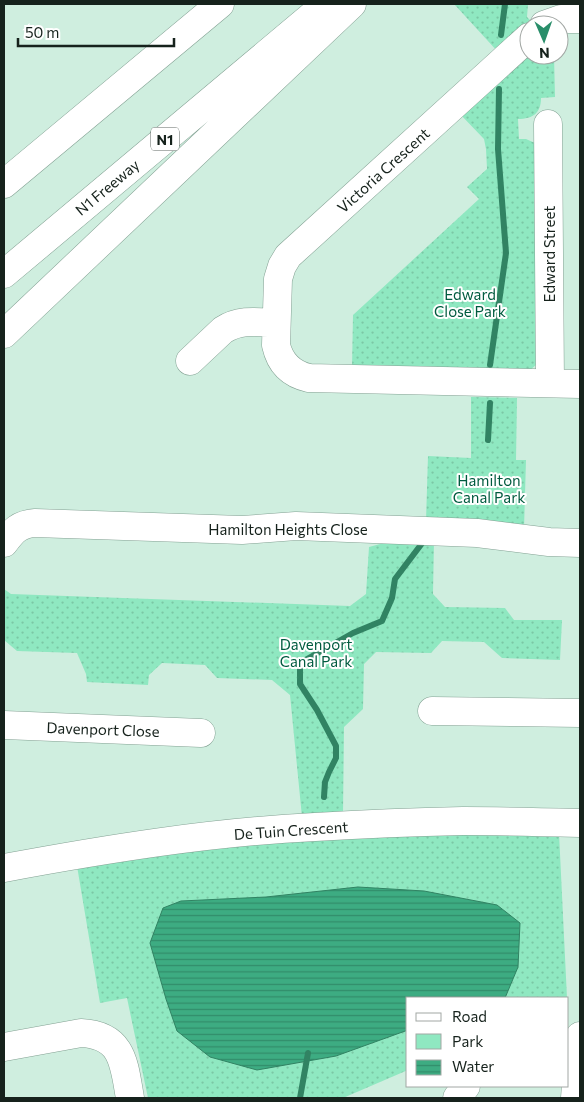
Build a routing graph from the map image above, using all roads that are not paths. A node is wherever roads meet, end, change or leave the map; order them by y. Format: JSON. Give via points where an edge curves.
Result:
{"nodes":[{"id":1,"x":204,"y":4,"type":"edge"},
{"id":2,"x":220,"y":4,"type":"edge"},
{"id":3,"x":326,"y":4,"type":"edge"},
{"id":4,"x":352,"y":4,"type":"edge"},
{"id":5,"x":519,"y":46,"type":"edge"},
{"id":6,"x":548,"y":124,"type":"dead end"},
{"id":7,"x":4,"y":160,"type":"edge"},
{"id":8,"x":4,"y":184,"type":"edge"},
{"id":9,"x":4,"y":274,"type":"edge"},
{"id":10,"x":276,"y":323,"type":"junction"},
{"id":11,"x":4,"y":334,"type":"edge"},
{"id":12,"x":190,"y":361,"type":"dead end"},
{"id":13,"x":550,"y":383,"type":"junction"},
{"id":14,"x":580,"y":384,"type":"edge"},
{"id":15,"x":4,"y":543,"type":"edge"},
{"id":16,"x":580,"y":543,"type":"edge"},
{"id":17,"x":432,"y":711,"type":"dead end"},
{"id":18,"x":580,"y":712,"type":"edge"},
{"id":19,"x":4,"y":725,"type":"edge"},
{"id":20,"x":201,"y":732,"type":"dead end"},
{"id":21,"x":580,"y":823,"type":"edge"},
{"id":22,"x":4,"y":868,"type":"edge"},
{"id":23,"x":580,"y":1036,"type":"edge"},
{"id":24,"x":4,"y":1047,"type":"edge"},
{"id":25,"x":465,"y":1087,"type":"edge"},
{"id":26,"x":130,"y":1098,"type":"edge"},
{"id":27,"x":457,"y":1098,"type":"edge"},
{"id":28,"x":574,"y":1098,"type":"edge"}],
"edges":[{"from":1,"to":7,"type":"main road"},
{"from":2,"to":8,"type":"main road"},
{"from":3,"to":9,"type":"main road","name":"N1 Freeway","number":"N1"},
{"from":4,"to":11,"type":"main road"},
{"from":5,"to":10,"type":"main road","name":"Victoria Crescent","via":[[288,256],[278,279]]},
{"from":6,"to":13,"type":"main road","name":"Edward Street"},
{"from":10,"to":12,"type":"main road","via":[[241,322],[229,326]]},
{"from":10,"to":13,"type":"main road","name":"Victoria Crescent","via":[[276,345],[282,362],[294,373],[309,378]]},
{"from":13,"to":14,"type":"main road","name":"Victoria Crescent"},
{"from":15,"to":16,"type":"main road","name":"Hamilton Heights Close","via":[[22,525],[35,523],[242,530],[296,526],[468,532]]},
{"from":17,"to":18,"type":"main road"},
{"from":19,"to":20,"type":"main road","name":"Davenport Close"},
{"from":21,"to":22,"type":"main road","name":"De Tuin Crescent","via":[[463,821],[304,828],[160,842]]},
{"from":23,"to":28,"type":"main road"},
{"from":24,"to":26,"type":"main road","via":[[82,1033],[101,1036],[121,1055]]},
{"from":25,"to":27,"type":"main road"}]}
